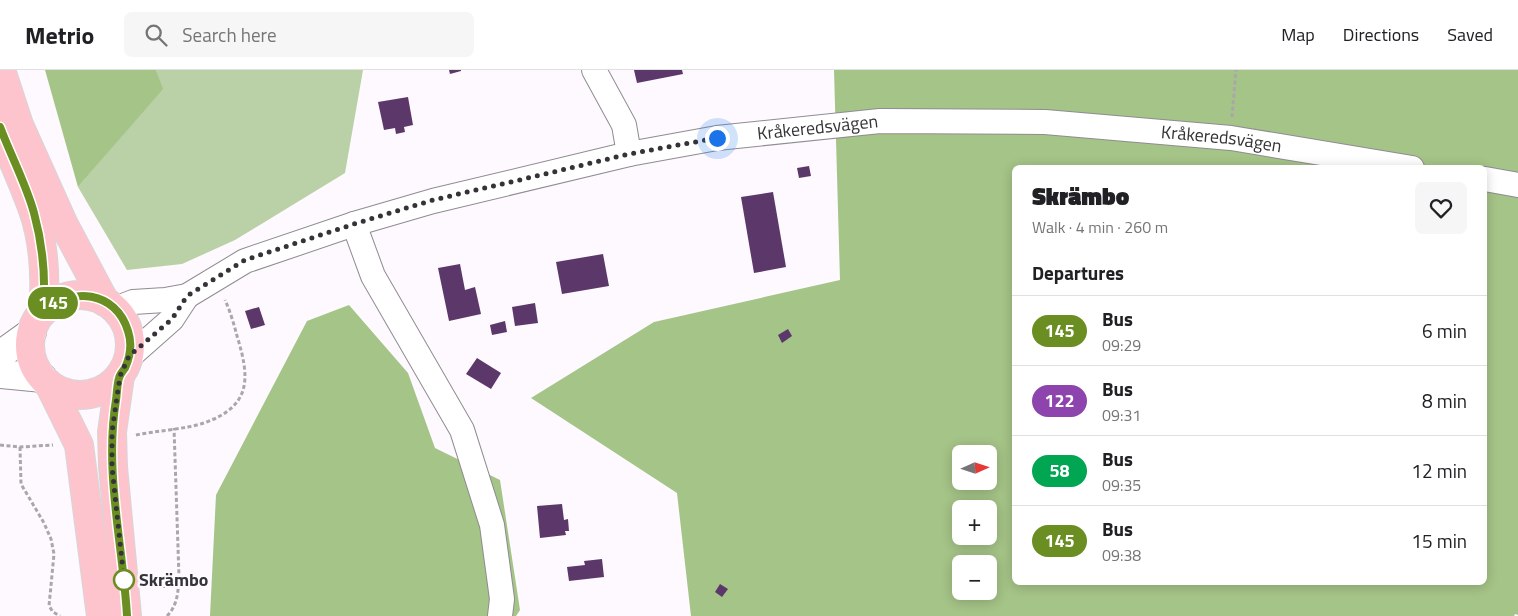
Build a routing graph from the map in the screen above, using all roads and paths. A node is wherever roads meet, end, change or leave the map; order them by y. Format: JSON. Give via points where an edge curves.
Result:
{"nodes":[{"id":1,"x":1,"y":70,"type":"edge"},
{"id":2,"x":594,"y":70,"type":"edge"},
{"id":3,"x":1236,"y":70,"type":"edge"},
{"id":4,"x":0,"y":127,"type":"edge"},
{"id":5,"x":1231,"y":138,"type":"junction"},
{"id":6,"x":629,"y":154,"type":"junction"},
{"id":7,"x":1394,"y":165,"type":"edge"},
{"id":8,"x":1487,"y":179,"type":"edge"},
{"id":9,"x":1518,"y":185,"type":"edge"},
{"id":10,"x":354,"y":224,"type":"junction"},
{"id":11,"x":215,"y":279,"type":"junction"},
{"id":12,"x":187,"y":296,"type":"junction"},
{"id":13,"x":110,"y":306,"type":"junction"},
{"id":14,"x":37,"y":322,"type":"junction"},
{"id":15,"x":0,"y":355,"type":"edge"},
{"id":16,"x":124,"y":366,"type":"junction"},
{"id":17,"x":0,"y":374,"type":"edge"},
{"id":18,"x":46,"y":381,"type":"junction"},
{"id":19,"x":174,"y":428,"type":"junction"},
{"id":20,"x":130,"y":436,"type":"dead end"},
{"id":21,"x":58,"y":444,"type":"dead end"},
{"id":22,"x":0,"y":445,"type":"edge"},
{"id":23,"x":20,"y":447,"type":"junction"},
{"id":24,"x":60,"y":616,"type":"edge"},
{"id":25,"x":101,"y":616,"type":"edge"},
{"id":26,"x":127,"y":616,"type":"edge"},
{"id":27,"x":167,"y":616,"type":"edge"},
{"id":28,"x":500,"y":616,"type":"edge"}],
"edges":[{"from":1,"to":13,"type":"main road","via":[[19,125],[63,223]]},
{"from":2,"to":6,"type":"street","via":[[624,125]]},
{"from":3,"to":5,"type":"path"},
{"from":4,"to":14,"type":"main road","via":[[35,219],[40,242],[45,285]]},
{"from":5,"to":6,"type":"street","name":"Kråkeredsvägen","via":[[1046,122],[880,122],[717,138]]},
{"from":5,"to":7,"type":"street","name":"Kråkeredsvägen"},
{"from":6,"to":10,"type":"street","name":"Kråkeredsvägen","via":[[433,200]]},
{"from":8,"to":9,"type":"street"},
{"from":10,"to":11,"type":"street","name":"Kråkeredsvägen","via":[[245,260]]},
{"from":10,"to":28,"type":"street","via":[[374,276],[462,430],[492,525],[502,599]]},
{"from":11,"to":12,"type":"street","name":"Kråkeredsvägen"},
{"from":11,"to":19,"type":"path","via":[[228,306],[242,351],[245,386],[238,401],[227,411],[203,423]]},
{"from":12,"to":13,"type":"street"},
{"from":12,"to":16,"type":"street","via":[[172,319]]},
{"from":13,"to":14,"type":"main road","via":[[77,295],[58,300]]},
{"from":13,"to":16,"type":"main road","via":[[123,319],[128,331],[130,344]]},
{"from":14,"to":15,"type":"street"},
{"from":14,"to":18,"type":"main road","via":[[30,352],[37,370]]},
{"from":16,"to":18,"type":"main road","via":[[110,385],[86,395],[60,391]]},
{"from":16,"to":26,"type":"main road","via":[[112,432],[112,467]]},
{"from":17,"to":18,"type":"street"},
{"from":18,"to":25,"type":"main road","via":[[79,446]]},
{"from":19,"to":20,"type":"path"},
{"from":19,"to":27,"type":"path","via":[[179,577],[176,601]]},
{"from":21,"to":23,"type":"path"},
{"from":22,"to":23,"type":"path"},
{"from":23,"to":24,"type":"path","via":[[21,484],[51,539],[54,554],[49,606]]}]}
